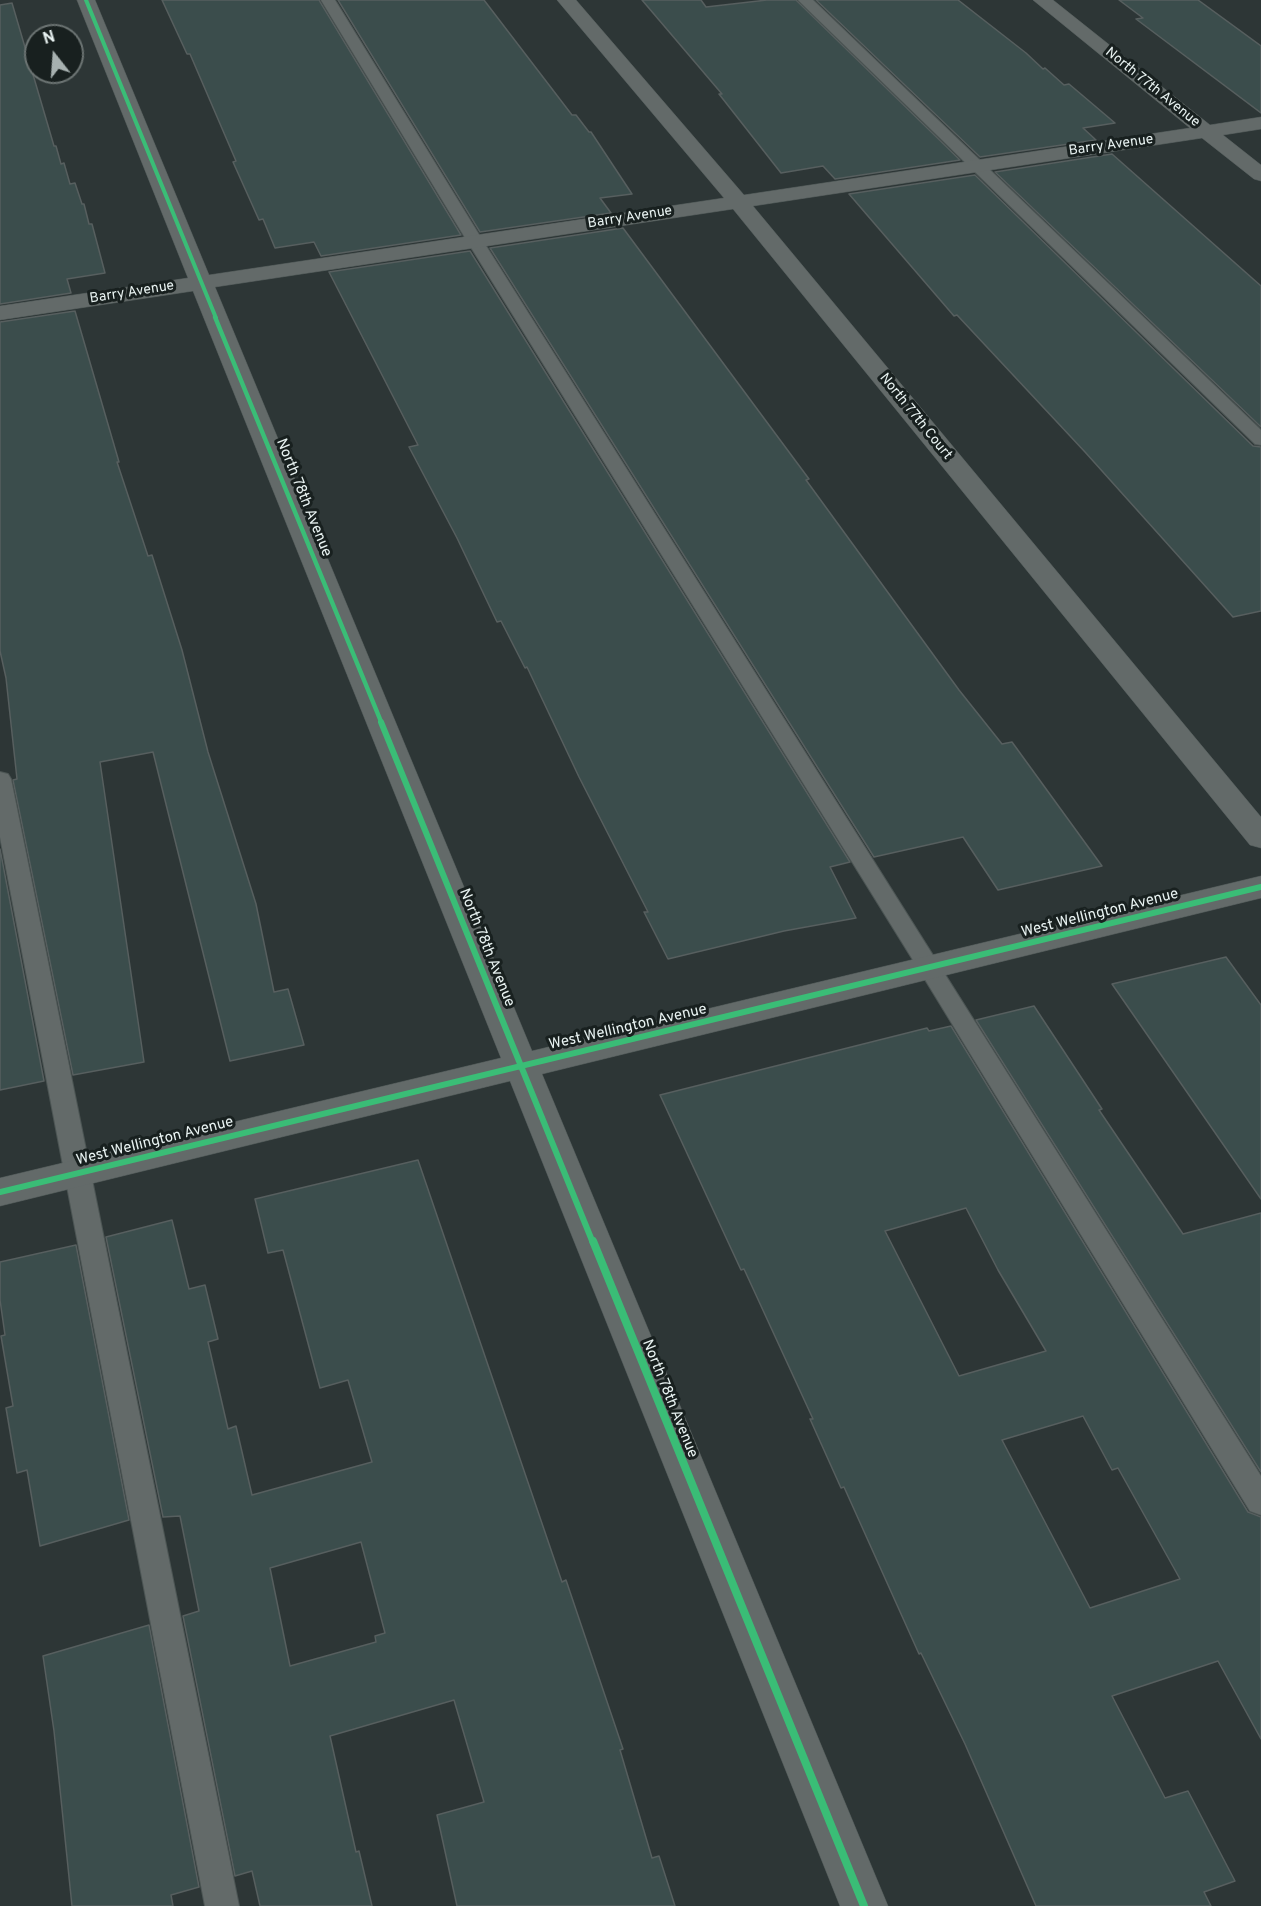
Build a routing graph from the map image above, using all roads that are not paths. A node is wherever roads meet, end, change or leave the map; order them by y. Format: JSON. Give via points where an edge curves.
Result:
{"nodes":[{"id":1,"x":86,"y":0,"type":"edge"},
{"id":2,"x":328,"y":0,"type":"edge"},
{"id":3,"x":566,"y":0,"type":"edge"},
{"id":4,"x":805,"y":0,"type":"edge"},
{"id":5,"x":1042,"y":0,"type":"edge"},
{"id":6,"x":1261,"y":123,"type":"edge"},
{"id":7,"x":1206,"y":131,"type":"junction"},
{"id":8,"x":977,"y":166,"type":"junction"},
{"id":9,"x":1261,"y":175,"type":"edge"},
{"id":10,"x":738,"y":201,"type":"junction"},
{"id":11,"x":475,"y":241,"type":"junction"},
{"id":12,"x":202,"y":283,"type":"junction"},
{"id":13,"x":0,"y":313,"type":"edge"},
{"id":14,"x":1261,"y":440,"type":"edge"},
{"id":15,"x":0,"y":779,"type":"edge"},
{"id":16,"x":1261,"y":838,"type":"edge"},
{"id":17,"x":1261,"y":887,"type":"edge"},
{"id":18,"x":930,"y":967,"type":"junction"},
{"id":19,"x":521,"y":1066,"type":"junction"},
{"id":20,"x":77,"y":1173,"type":"junction"},
{"id":21,"x":0,"y":1192,"type":"edge"},
{"id":22,"x":1261,"y":1502,"type":"edge"},
{"id":23,"x":222,"y":1906,"type":"edge"},
{"id":24,"x":864,"y":1906,"type":"edge"}],
"edges":[{"from":1,"to":12,"type":"street","name":"North 78th Avenue"},
{"from":2,"to":11,"type":"lane"},
{"from":3,"to":10,"type":"street","name":"North 77th Court"},
{"from":4,"to":8,"type":"lane"},
{"from":5,"to":7,"type":"street","name":"North 77th Avenue"},
{"from":6,"to":7,"type":"street","name":"Barry Avenue"},
{"from":7,"to":8,"type":"street","name":"Barry Avenue"},
{"from":7,"to":9,"type":"street","name":"North 77th Avenue"},
{"from":8,"to":10,"type":"street","name":"Barry Avenue"},
{"from":8,"to":14,"type":"lane"},
{"from":10,"to":11,"type":"street","name":"Barry Avenue"},
{"from":10,"to":16,"type":"street","name":"North 77th Court"},
{"from":11,"to":12,"type":"street","name":"Barry Avenue"},
{"from":11,"to":18,"type":"lane"},
{"from":12,"to":13,"type":"street","name":"Barry Avenue"},
{"from":12,"to":19,"type":"street","name":"North 78th Avenue"},
{"from":15,"to":20,"type":"lane"},
{"from":17,"to":18,"type":"street","name":"West Wellington Avenue"},
{"from":18,"to":19,"type":"street","name":"West Wellington Avenue"},
{"from":18,"to":22,"type":"lane"},
{"from":19,"to":20,"type":"street","name":"West Wellington Avenue"},
{"from":19,"to":24,"type":"street","name":"North 78th Avenue"},
{"from":20,"to":21,"type":"street","name":"West Wellington Avenue"},
{"from":20,"to":23,"type":"lane"}]}
